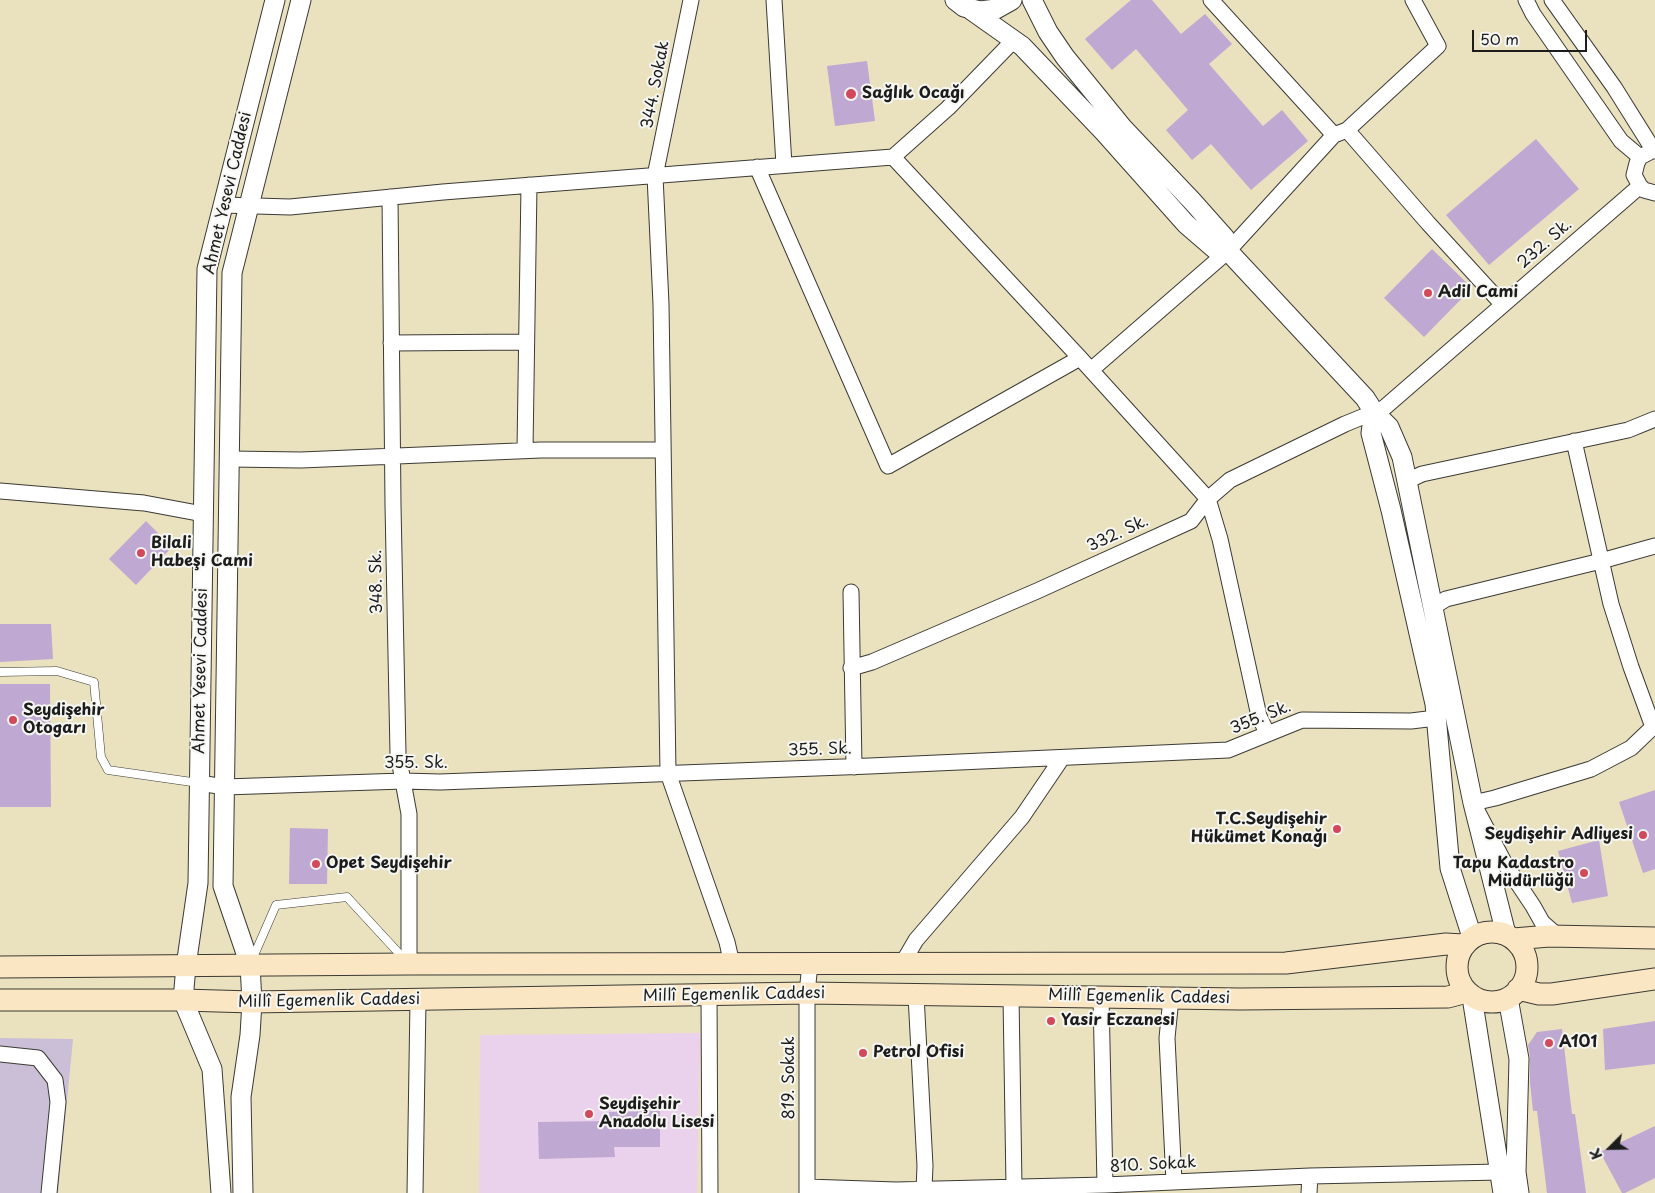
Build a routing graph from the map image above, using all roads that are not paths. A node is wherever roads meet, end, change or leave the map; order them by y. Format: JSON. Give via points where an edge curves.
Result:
{"nodes":[{"id":1,"x":275,"y":0,"type":"edge"},
{"id":2,"x":301,"y":0,"type":"edge"},
{"id":3,"x":691,"y":0,"type":"edge"},
{"id":4,"x":774,"y":0,"type":"edge"},
{"id":5,"x":955,"y":0,"type":"edge"},
{"id":6,"x":1012,"y":0,"type":"edge"},
{"id":7,"x":1032,"y":0,"type":"edge"},
{"id":8,"x":1211,"y":0,"type":"edge"},
{"id":9,"x":1413,"y":0,"type":"edge"},
{"id":10,"x":1526,"y":0,"type":"edge"},
{"id":11,"x":1552,"y":0,"type":"edge"},
{"id":12,"x":971,"y":10,"type":"junction"},
{"id":13,"x":1014,"y":40,"type":"junction"},
{"id":14,"x":1340,"y":133,"type":"junction"},
{"id":15,"x":1650,"y":153,"type":"edge"},
{"id":16,"x":894,"y":157,"type":"junction"},
{"id":17,"x":784,"y":166,"type":"junction"},
{"id":18,"x":758,"y":167,"type":"junction"},
{"id":19,"x":655,"y":176,"type":"junction"},
{"id":20,"x":529,"y":186,"type":"junction"},
{"id":21,"x":1640,"y":186,"type":"junction"},
{"id":22,"x":1655,"y":193,"type":"edge"},
{"id":23,"x":390,"y":197,"type":"junction"},
{"id":24,"x":224,"y":205,"type":"junction"},
{"id":25,"x":249,"y":206,"type":"junction"},
{"id":26,"x":1228,"y":250,"type":"junction"},
{"id":27,"x":1503,"y":305,"type":"junction"},
{"id":28,"x":391,"y":342,"type":"junction"},
{"id":29,"x":526,"y":342,"type":"junction"},
{"id":30,"x":1080,"y":358,"type":"junction"},
{"id":31,"x":1091,"y":370,"type":"junction"},
{"id":32,"x":1379,"y":410,"type":"junction"},
{"id":33,"x":1655,"y":419,"type":"edge"},
{"id":34,"x":1574,"y":441,"type":"junction"},
{"id":35,"x":525,"y":450,"type":"junction"},
{"id":36,"x":663,"y":450,"type":"junction"},
{"id":37,"x":392,"y":456,"type":"junction"},
{"id":38,"x":230,"y":460,"type":"junction"},
{"id":39,"x":1407,"y":481,"type":"junction"},
{"id":40,"x":0,"y":491,"type":"edge"},
{"id":41,"x":1208,"y":499,"type":"junction"},
{"id":42,"x":204,"y":514,"type":"junction"},
{"id":43,"x":1655,"y":546,"type":"edge"},
{"id":44,"x":1601,"y":561,"type":"junction"},
{"id":45,"x":851,"y":592,"type":"dead end"},
{"id":46,"x":1433,"y":607,"type":"junction"},
{"id":47,"x":851,"y":668,"type":"junction"},
{"id":48,"x":0,"y":672,"type":"edge"},
{"id":49,"x":1436,"y":718,"type":"junction"},
{"id":50,"x":1267,"y":733,"type":"junction"},
{"id":51,"x":1062,"y":758,"type":"junction"},
{"id":52,"x":854,"y":767,"type":"junction"},
{"id":53,"x":668,"y":773,"type":"junction"},
{"id":54,"x":403,"y":781,"type":"junction"},
{"id":55,"x":199,"y":783,"type":"junction"},
{"id":56,"x":225,"y":786,"type":"junction"},
{"id":57,"x":1473,"y":803,"type":"junction"},
{"id":58,"x":1510,"y":937,"type":"junction"},
{"id":59,"x":1559,"y":937,"type":"junction"},
{"id":60,"x":1655,"y":938,"type":"edge"},
{"id":61,"x":1468,"y":941,"type":"junction"},
{"id":62,"x":409,"y":964,"type":"junction"},
{"id":63,"x":732,"y":964,"type":"junction"},
{"id":64,"x":810,"y":964,"type":"junction"},
{"id":65,"x":902,"y":964,"type":"junction"},
{"id":66,"x":250,"y":965,"type":"junction"},
{"id":67,"x":186,"y":966,"type":"junction"},
{"id":68,"x":0,"y":967,"type":"edge"},
{"id":69,"x":1655,"y":979,"type":"edge"},
{"id":70,"x":807,"y":993,"type":"junction"},
{"id":71,"x":1470,"y":994,"type":"junction"},
{"id":72,"x":1513,"y":994,"type":"junction"},
{"id":73,"x":709,"y":995,"type":"junction"},
{"id":74,"x":916,"y":995,"type":"junction"},
{"id":75,"x":1011,"y":996,"type":"junction"},
{"id":76,"x":1101,"y":997,"type":"junction"},
{"id":77,"x":1171,"y":998,"type":"junction"},
{"id":78,"x":0,"y":1000,"type":"edge"},
{"id":79,"x":183,"y":1000,"type":"junction"},
{"id":80,"x":418,"y":1000,"type":"junction"},
{"id":81,"x":252,"y":1002,"type":"junction"},
{"id":82,"x":0,"y":1054,"type":"edge"},
{"id":83,"x":1500,"y":1172,"type":"junction"},
{"id":84,"x":1310,"y":1176,"type":"junction"},
{"id":85,"x":1174,"y":1182,"type":"junction"},
{"id":86,"x":1105,"y":1185,"type":"junction"},
{"id":87,"x":1014,"y":1187,"type":"junction"},
{"id":88,"x":924,"y":1189,"type":"junction"},
{"id":89,"x":807,"y":1190,"type":"edge"},
{"id":90,"x":953,"y":1191,"type":"edge"},
{"id":91,"x":49,"y":1193,"type":"edge"},
{"id":92,"x":222,"y":1193,"type":"edge"},
{"id":93,"x":244,"y":1193,"type":"edge"},
{"id":94,"x":414,"y":1193,"type":"edge"},
{"id":95,"x":710,"y":1193,"type":"edge"},
{"id":96,"x":1309,"y":1193,"type":"edge"},
{"id":97,"x":1503,"y":1193,"type":"edge"},
{"id":98,"x":1519,"y":1193,"type":"edge"}],
"edges":[{"from":1,"to":24,"type":"street","name":"Ahmet Yesevi Caddesi"},
{"from":2,"to":25,"type":"street","name":"Ahmet Yesevi Caddesi"},
{"from":3,"to":19,"type":"street","name":"344. Sokak"},
{"from":4,"to":17,"type":"street"},
{"from":5,"to":12,"type":"street"},
{"from":6,"to":12,"type":"street","via":[[996,9]]},
{"from":7,"to":26,"type":"street","via":[[1065,57],[1122,127],[1225,238]]},
{"from":8,"to":14,"type":"street"},
{"from":9,"to":14,"type":"street","via":[[1438,46]]},
{"from":10,"to":15,"type":"street","via":[[1621,141]]},
{"from":11,"to":15,"type":"street","via":[[1614,86]]},
{"from":12,"to":13,"type":"street"},
{"from":13,"to":16,"type":"street","via":[[948,108]]},
{"from":13,"to":26,"type":"street","via":[[1104,132],[1186,224],[1215,248]]},
{"from":14,"to":26,"type":"street"},
{"from":14,"to":27,"type":"street"},
{"from":15,"to":21,"type":"street","via":[[1635,168],[1634,175]]},
{"from":16,"to":17,"type":"street"},
{"from":16,"to":30,"type":"street"},
{"from":17,"to":18,"type":"street"},
{"from":18,"to":19,"type":"street"},
{"from":18,"to":30,"type":"street","via":[[888,466]]},
{"from":19,"to":20,"type":"street"},
{"from":19,"to":36,"type":"street","name":"344. Sokak"},
{"from":20,"to":23,"type":"street"},
{"from":20,"to":29,"type":"street"},
{"from":21,"to":22,"type":"street"},
{"from":21,"to":27,"type":"street","name":"232. Sk."},
{"from":23,"to":25,"type":"street","via":[[290,207]]},
{"from":23,"to":28,"type":"street","name":"348. Sk."},
{"from":24,"to":25,"type":"street"},
{"from":24,"to":42,"type":"street","name":"Ahmet Yesevi Caddesi","via":[[207,269]]},
{"from":25,"to":38,"type":"street","name":"Ahmet Yesevi Caddesi","via":[[232,273]]},
{"from":26,"to":31,"type":"street"},
{"from":26,"to":32,"type":"street"},
{"from":27,"to":32,"type":"street","name":"232. Sk."},
{"from":28,"to":29,"type":"street"},
{"from":28,"to":37,"type":"street","name":"348. Sk."},
{"from":29,"to":35,"type":"street"},
{"from":30,"to":31,"type":"street"},
{"from":31,"to":41,"type":"street"},
{"from":32,"to":39,"type":"street","via":[[1402,457]]},
{"from":32,"to":41,"type":"street","name":"332. Sk.","via":[[1230,480]]},
{"from":32,"to":49,"type":"street","via":[[1371,433]]},
{"from":33,"to":34,"type":"street","via":[[1628,430]]},
{"from":34,"to":39,"type":"street","via":[[1422,474]]},
{"from":34,"to":44,"type":"street"},
{"from":35,"to":36,"type":"street"},
{"from":35,"to":37,"type":"street"},
{"from":36,"to":53,"type":"street","name":"344. Sokak"},
{"from":37,"to":38,"type":"street"},
{"from":37,"to":54,"type":"street","name":"348. Sk.","via":[[398,754]]},
{"from":38,"to":56,"type":"street","name":"Ahmet Yesevi Caddesi"},
{"from":39,"to":46,"type":"street"},
{"from":40,"to":42,"type":"street","via":[[144,502]]},
{"from":41,"to":47,"type":"street","name":"332. Sk.","via":[[1191,520],[1037,591]]},
{"from":41,"to":50,"type":"street","via":[[1220,539],[1259,716]]},
{"from":42,"to":55,"type":"street","name":"Ahmet Yesevi Caddesi"},
{"from":43,"to":44,"type":"street"},
{"from":44,"to":46,"type":"street","via":[[1446,599]]},
{"from":44,"to":57,"type":"street","via":[[1611,604],[1653,727],[1631,748],[1591,769]]},
{"from":45,"to":47,"type":"street"},
{"from":46,"to":57,"type":"street"},
{"from":47,"to":52,"type":"street"},
{"from":48,"to":55,"type":"lane","via":[[57,671],[94,682],[101,757],[108,770]]},
{"from":49,"to":50,"type":"street","name":"355. Sk.","via":[[1411,721],[1302,720]]},
{"from":49,"to":61,"type":"street","via":[[1450,868]]},
{"from":50,"to":51,"type":"street","name":"355. Sk.","via":[[1228,750]]},
{"from":51,"to":52,"type":"street","name":"355. Sk."},
{"from":51,"to":65,"type":"street","via":[[1022,817],[916,940]]},
{"from":52,"to":53,"type":"street","name":"355. Sk."},
{"from":53,"to":54,"type":"street","name":"355. Sk."},
{"from":53,"to":63,"type":"street","name":"344. Sokak"},
{"from":54,"to":56,"type":"street","name":"355. Sk."},
{"from":54,"to":62,"type":"street","name":"348. Sk.","via":[[410,814]]},
{"from":55,"to":56,"type":"street","name":"355. Sk."},
{"from":55,"to":67,"type":"street","name":"Ahmet Yesevi Caddesi","via":[[198,884]]},
{"from":56,"to":66,"type":"street","name":"Ahmet Yesevi Caddesi","via":[[223,886]]},
{"from":57,"to":58,"type":"street"},
{"from":57,"to":59,"type":"street","via":[[1505,864],[1542,922]]},
{"from":58,"to":59,"type":"main road"},
{"from":58,"to":61,"type":"main road","via":[[1494,931],[1483,932]]},
{"from":58,"to":72,"type":"main road","via":[[1521,947],[1527,966],[1526,976]]},
{"from":59,"to":60,"type":"main road"},
{"from":61,"to":65,"type":"main road","name":"Millî Egemenlik Caddesi","via":[[1286,963]]},
{"from":61,"to":71,"type":"main road","via":[[1458,955],[1456,967],[1458,978]]},
{"from":62,"to":63,"type":"main road","name":"Millî Egemenlik Caddesi"},
{"from":62,"to":66,"type":"main road","name":"Millî Egemenlik Caddesi"},
{"from":62,"to":66,"type":"lane","via":[[348,897],[276,904]]},
{"from":63,"to":64,"type":"main road","name":"Millî Egemenlik Caddesi"},
{"from":64,"to":65,"type":"main road","name":"Millî Egemenlik Caddesi"},
{"from":64,"to":70,"type":"street","name":"819. Sokak"},
{"from":66,"to":67,"type":"main road","name":"Millî Egemenlik Caddesi"},
{"from":66,"to":81,"type":"street","name":"Ahmet Yesevi Caddesi"},
{"from":67,"to":68,"type":"main road","name":"Millî Egemenlik Caddesi"},
{"from":67,"to":79,"type":"street","name":"Ahmet Yesevi Caddesi"},
{"from":69,"to":72,"type":"main road","via":[[1552,994]]},
{"from":70,"to":73,"type":"main road","name":"Millî Egemenlik Caddesi"},
{"from":70,"to":74,"type":"main road","name":"Millî Egemenlik Caddesi"},
{"from":70,"to":89,"type":"street","name":"819. Sokak"},
{"from":71,"to":72,"type":"main road","via":[[1490,1002]]},
{"from":71,"to":77,"type":"main road","name":"Millî Egemenlik Caddesi","via":[[1448,997]]},
{"from":71,"to":83,"type":"street"},
{"from":72,"to":98,"type":"street","via":[[1519,1059],[1516,1172]]},
{"from":73,"to":80,"type":"main road","name":"Millî Egemenlik Caddesi"},
{"from":73,"to":95,"type":"street"},
{"from":74,"to":75,"type":"main road","name":"Millî Egemenlik Caddesi"},
{"from":74,"to":88,"type":"street"},
{"from":75,"to":76,"type":"main road","name":"Millî Egemenlik Caddesi"},
{"from":75,"to":87,"type":"street"},
{"from":76,"to":77,"type":"main road","name":"Millî Egemenlik Caddesi"},
{"from":76,"to":86,"type":"street"},
{"from":77,"to":85,"type":"street","via":[[1167,1038]]},
{"from":78,"to":79,"type":"main road","name":"Millî Egemenlik Caddesi"},
{"from":79,"to":81,"type":"main road","name":"Millî Egemenlik Caddesi"},
{"from":79,"to":92,"type":"street","name":"Ahmet Yesevi Caddesi","via":[[212,1069]]},
{"from":80,"to":81,"type":"main road","name":"Millî Egemenlik Caddesi"},
{"from":80,"to":94,"type":"street"},
{"from":81,"to":93,"type":"street","name":"Ahmet Yesevi Caddesi","via":[[241,1097]]},
{"from":82,"to":91,"type":"street","via":[[38,1058],[55,1080],[58,1102]]},
{"from":83,"to":84,"type":"street","name":"810. Sokak"},
{"from":83,"to":97,"type":"street"},
{"from":84,"to":85,"type":"street","name":"810. Sokak"},
{"from":84,"to":96,"type":"street"},
{"from":85,"to":86,"type":"street","name":"810. Sokak"},
{"from":86,"to":87,"type":"street","name":"810. Sokak"},
{"from":87,"to":90,"type":"street","name":"810. Sokak"},
{"from":88,"to":89,"type":"street","name":"810. Sokak"},
{"from":88,"to":90,"type":"street","name":"810. Sokak"}]}
